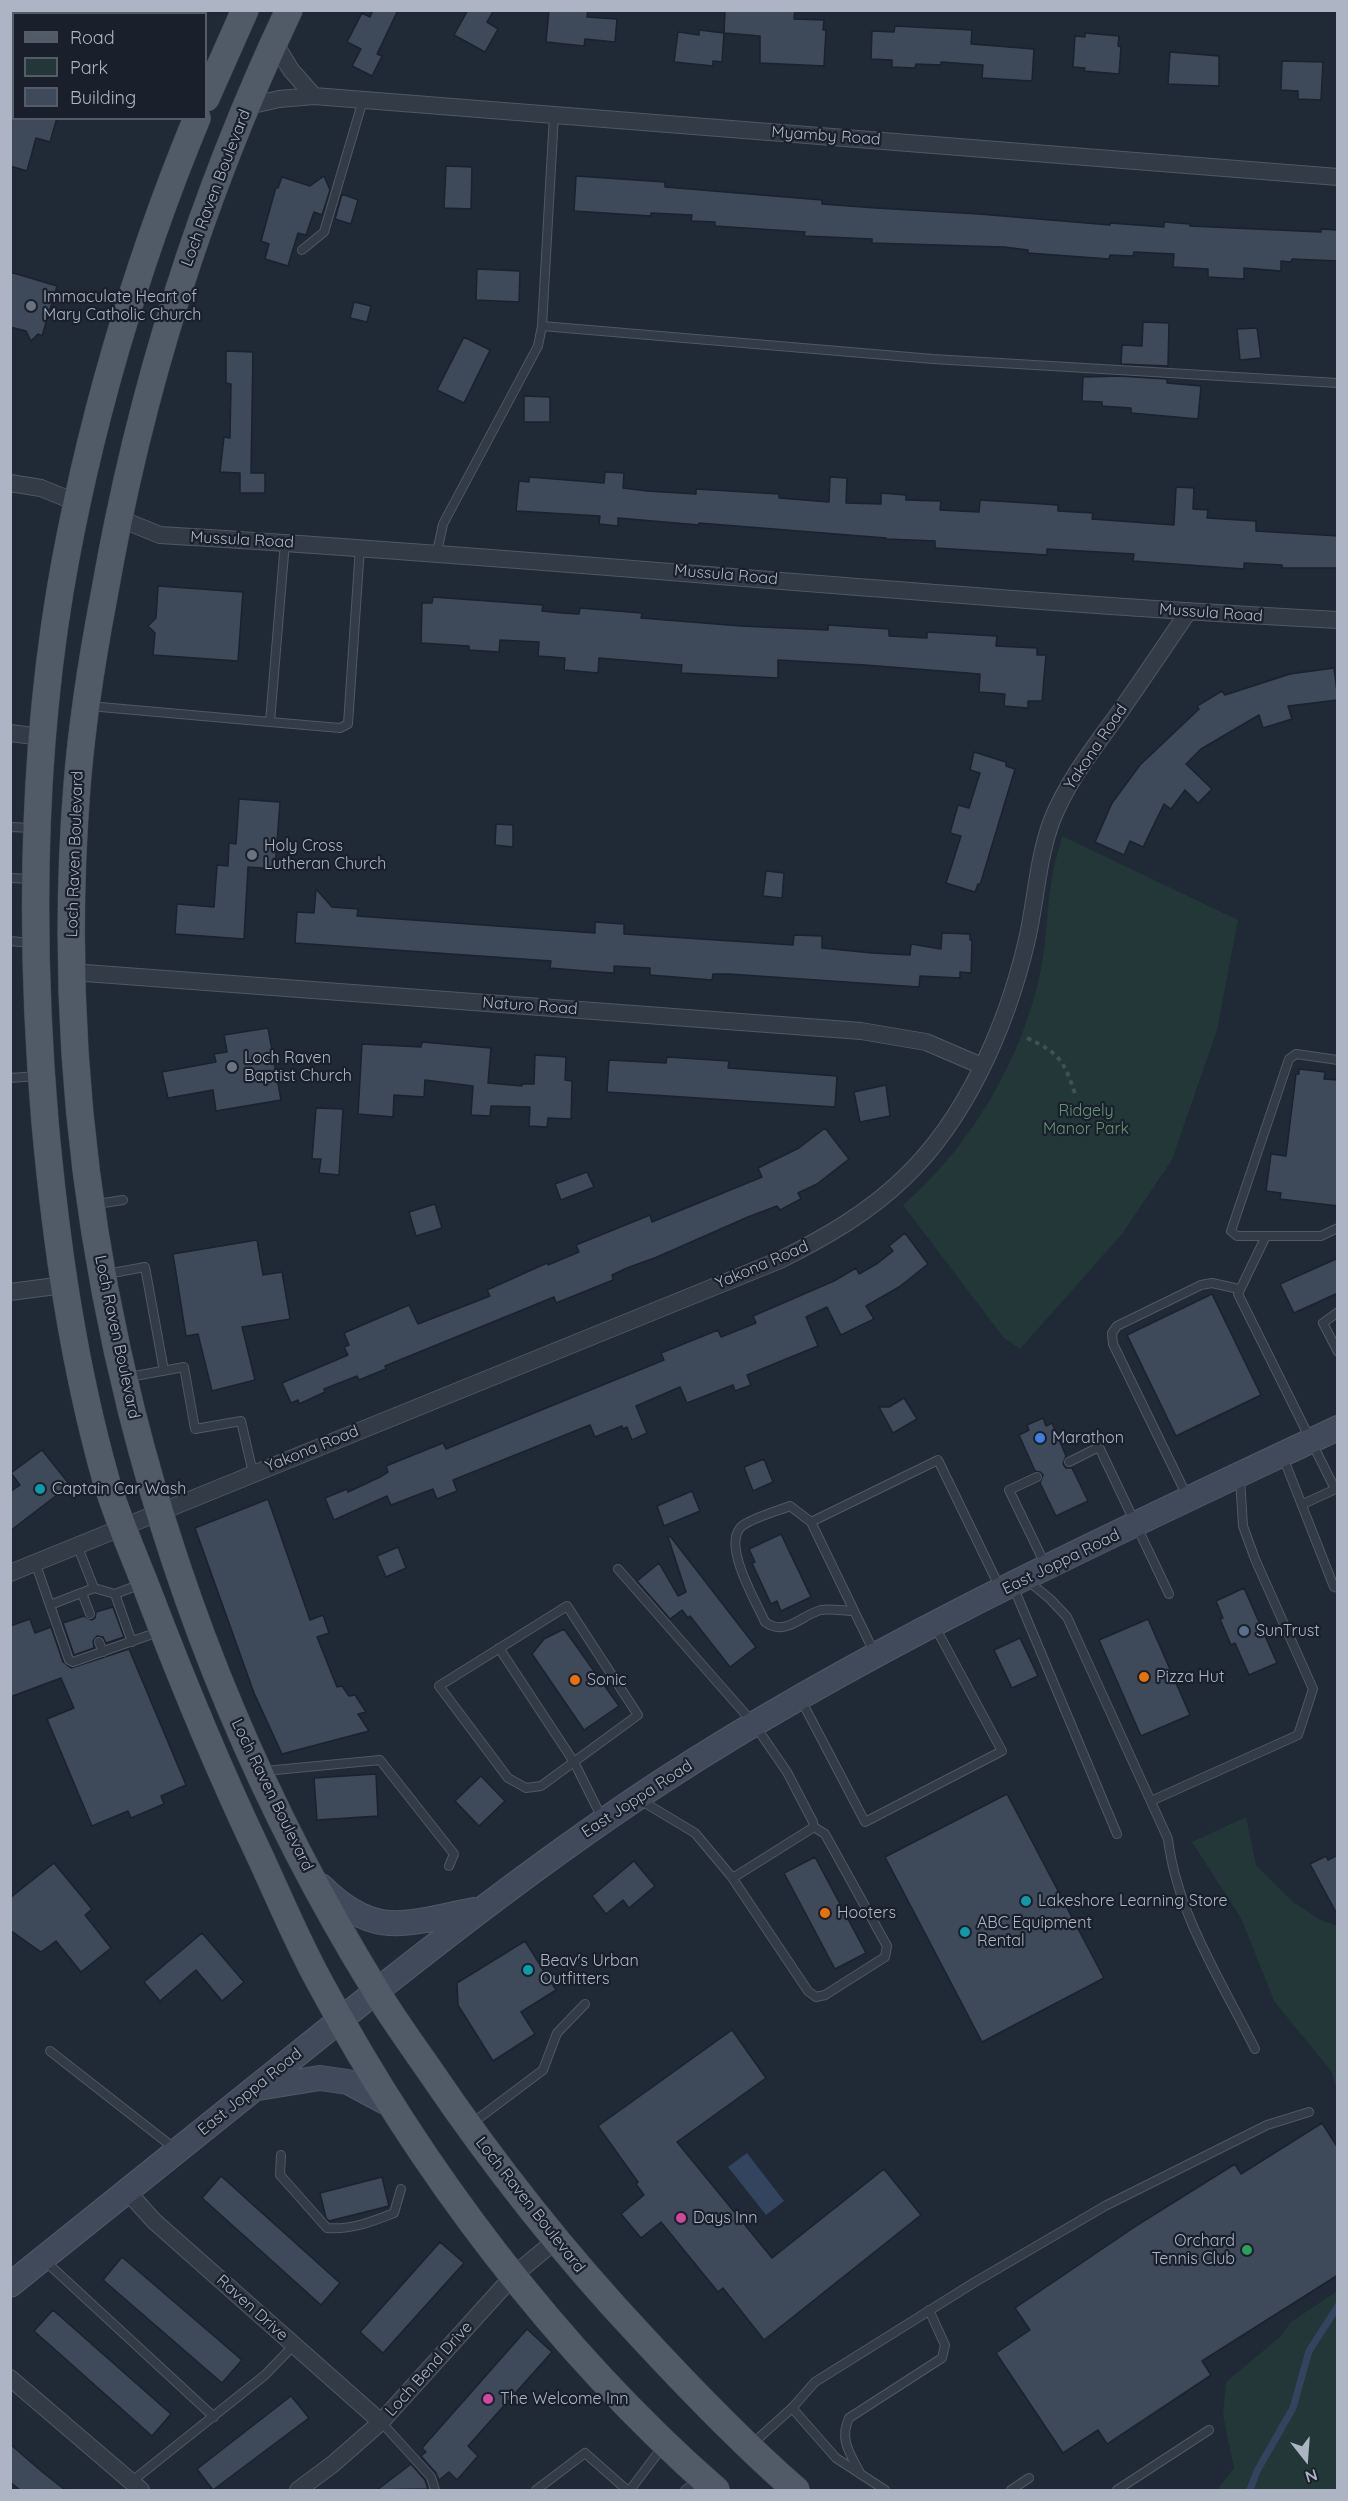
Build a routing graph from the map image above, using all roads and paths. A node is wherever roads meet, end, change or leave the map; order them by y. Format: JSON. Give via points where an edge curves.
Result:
{"nodes":[{"id":1,"x":245,"y":10,"type":"edge"},
{"id":2,"x":289,"y":10,"type":"edge"},
{"id":3,"x":235,"y":22,"type":"edge"},
{"id":4,"x":274,"y":42,"type":"junction"},
{"id":5,"x":207,"y":95,"type":"edge"},
{"id":6,"x":314,"y":96,"type":"junction"},
{"id":7,"x":363,"y":100,"type":"junction"},
{"id":8,"x":248,"y":106,"type":"junction"},
{"id":9,"x":554,"y":115,"type":"junction"},
{"id":10,"x":196,"y":120,"type":"edge"},
{"id":11,"x":1338,"y":177,"type":"edge"},
{"id":12,"x":303,"y":250,"type":"dead end"},
{"id":13,"x":542,"y":326,"type":"junction"},
{"id":14,"x":1338,"y":383,"type":"edge"},
{"id":15,"x":10,"y":483,"type":"edge"},
{"id":16,"x":78,"y":502,"type":"junction"},
{"id":17,"x":118,"y":518,"type":"junction"},
{"id":18,"x":285,"y":543,"type":"junction"},
{"id":19,"x":360,"y":547,"type":"junction"},
{"id":20,"x":437,"y":552,"type":"junction"},
{"id":21,"x":1188,"y":612,"type":"junction"},
{"id":22,"x":1338,"y":620,"type":"edge"},
{"id":23,"x":86,"y":706,"type":"junction"},
{"id":24,"x":270,"y":722,"type":"junction"},
{"id":25,"x":10,"y":733,"type":"edge"},
{"id":26,"x":42,"y":737,"type":"junction"},
{"id":27,"x":24,"y":828,"type":"edge"},
{"id":28,"x":23,"y":879,"type":"edge"},
{"id":29,"x":23,"y":943,"type":"edge"},
{"id":30,"x":72,"y":972,"type":"junction"},
{"id":31,"x":1027,"y":1038,"type":"dead end"},
{"id":32,"x":1338,"y":1060,"type":"edge"},
{"id":33,"x":982,"y":1066,"type":"junction"},
{"id":34,"x":41,"y":1075,"type":"junction"},
{"id":35,"x":10,"y":1078,"type":"edge"},
{"id":36,"x":1075,"y":1094,"type":"dead end"},
{"id":37,"x":123,"y":1200,"type":"dead end"},
{"id":38,"x":92,"y":1205,"type":"junction"},
{"id":39,"x":1338,"y":1228,"type":"edge"},
{"id":40,"x":1266,"y":1236,"type":"junction"},
{"id":41,"x":103,"y":1275,"type":"junction"},
{"id":42,"x":63,"y":1285,"type":"junction"},
{"id":43,"x":1239,"y":1289,"type":"junction"},
{"id":44,"x":10,"y":1293,"type":"edge"},
{"id":45,"x":1338,"y":1312,"type":"edge"},
{"id":46,"x":1338,"y":1352,"type":"edge"},
{"id":47,"x":164,"y":1371,"type":"junction"},
{"id":48,"x":124,"y":1378,"type":"junction"},
{"id":49,"x":1338,"y":1428,"type":"edge"},
{"id":50,"x":1311,"y":1440,"type":"junction"},
{"id":51,"x":1282,"y":1455,"type":"junction"},
{"id":52,"x":1069,"y":1462,"type":"dead end"},
{"id":53,"x":253,"y":1473,"type":"junction"},
{"id":54,"x":1240,"y":1474,"type":"junction"},
{"id":55,"x":1037,"y":1477,"type":"dead end"},
{"id":56,"x":1336,"y":1489,"type":"edge"},
{"id":57,"x":1189,"y":1499,"type":"junction"},
{"id":58,"x":1303,"y":1504,"type":"junction"},
{"id":59,"x":160,"y":1511,"type":"junction"},
{"id":60,"x":811,"y":1521,"type":"junction"},
{"id":61,"x":1137,"y":1524,"type":"junction"},
{"id":62,"x":123,"y":1527,"type":"junction"},
{"id":63,"x":77,"y":1545,"type":"junction"},
{"id":64,"x":35,"y":1562,"type":"junction"},
{"id":65,"x":1047,"y":1568,"type":"junction"},
{"id":66,"x":618,"y":1569,"type":"dead end"},
{"id":67,"x":10,"y":1572,"type":"edge"},
{"id":68,"x":144,"y":1582,"type":"junction"},
{"id":69,"x":1013,"y":1585,"type":"junction"},
{"id":70,"x":94,"y":1588,"type":"junction"},
{"id":71,"x":1338,"y":1588,"type":"edge"},
{"id":72,"x":82,"y":1593,"type":"junction"},
{"id":73,"x":115,"y":1594,"type":"junction"},
{"id":74,"x":1169,"y":1594,"type":"dead end"},
{"id":75,"x":50,"y":1605,"type":"junction"},
{"id":76,"x":854,"y":1611,"type":"junction"},
{"id":77,"x":90,"y":1614,"type":"dead end"},
{"id":78,"x":934,"y":1624,"type":"junction"},
{"id":79,"x":162,"y":1631,"type":"junction"},
{"id":80,"x":99,"y":1642,"type":"dead end"},
{"id":81,"x":132,"y":1642,"type":"junction"},
{"id":82,"x":500,"y":1648,"type":"junction"},
{"id":83,"x":103,"y":1652,"type":"junction"},
{"id":84,"x":875,"y":1655,"type":"junction"},
{"id":85,"x":800,"y":1698,"type":"junction"},
{"id":86,"x":754,"y":1724,"type":"junction"},
{"id":87,"x":574,"y":1762,"type":"junction"},
{"id":88,"x":259,"y":1771,"type":"junction"},
{"id":89,"x":637,"y":1798,"type":"junction"},
{"id":90,"x":1151,"y":1802,"type":"junction"},
{"id":91,"x":603,"y":1820,"type":"junction"},
{"id":92,"x":813,"y":1827,"type":"junction"},
{"id":93,"x":1117,"y":1834,"type":"dead end"},
{"id":94,"x":449,"y":1866,"type":"dead end"},
{"id":95,"x":310,"y":1874,"type":"junction"},
{"id":96,"x":731,"y":1876,"type":"junction"},
{"id":97,"x":479,"y":1909,"type":"junction"},
{"id":98,"x":376,"y":1991,"type":"junction"},
{"id":99,"x":585,"y":2004,"type":"dead end"},
{"id":100,"x":340,"y":2020,"type":"junction"},
{"id":101,"x":1255,"y":2049,"type":"dead end"},
{"id":102,"x":50,"y":2051,"type":"dead end"},
{"id":103,"x":253,"y":2089,"type":"junction"},
{"id":104,"x":391,"y":2105,"type":"junction"},
{"id":105,"x":1309,"y":2112,"type":"dead end"},
{"id":106,"x":468,"y":2127,"type":"junction"},
{"id":107,"x":177,"y":2150,"type":"junction"},
{"id":108,"x":281,"y":2155,"type":"dead end"},
{"id":109,"x":401,"y":2189,"type":"dead end"},
{"id":110,"x":127,"y":2191,"type":"junction"},
{"id":111,"x":555,"y":2241,"type":"junction"},
{"id":112,"x":43,"y":2259,"type":"junction"},
{"id":113,"x":514,"y":2275,"type":"junction"},
{"id":114,"x":10,"y":2285,"type":"edge"},
{"id":115,"x":929,"y":2310,"type":"junction"},
{"id":116,"x":294,"y":2344,"type":"junction"},
{"id":117,"x":10,"y":2378,"type":"edge"},
{"id":118,"x":792,"y":2408,"type":"junction"},
{"id":119,"x":214,"y":2416,"type":"junction"},
{"id":120,"x":381,"y":2422,"type":"junction"},
{"id":121,"x":1209,"y":2430,"type":"dead end"},
{"id":122,"x":664,"y":2444,"type":"junction"},
{"id":123,"x":748,"y":2447,"type":"junction"},
{"id":124,"x":860,"y":2473,"type":"junction"},
{"id":125,"x":1029,"y":2478,"type":"dead end"},
{"id":126,"x":136,"y":2486,"type":"edge"},
{"id":127,"x":701,"y":2486,"type":"edge"},
{"id":128,"x":298,"y":2490,"type":"edge"},
{"id":129,"x":435,"y":2490,"type":"edge"},
{"id":130,"x":536,"y":2490,"type":"edge"},
{"id":131,"x":629,"y":2490,"type":"edge"},
{"id":132,"x":796,"y":2490,"type":"edge"},
{"id":133,"x":885,"y":2490,"type":"edge"},
{"id":134,"x":1011,"y":2490,"type":"edge"},
{"id":135,"x":1117,"y":2490,"type":"edge"}],
"edges":[{"from":1,"to":3,"type":"main road"},
{"from":2,"to":4,"type":"main road","name":"Loch Raven Boulevard"},
{"from":3,"to":5,"type":"main road"},
{"from":4,"to":6,"type":"street","via":[[291,70]]},
{"from":4,"to":8,"type":"main road","name":"Loch Raven Boulevard"},
{"from":6,"to":7,"type":"street","name":"Myamby Road"},
{"from":6,"to":8,"type":"street","name":"Myamby Road"},
{"from":7,"to":9,"type":"street","name":"Myamby Road"},
{"from":7,"to":12,"type":"lane","via":[[324,232]]},
{"from":8,"to":17,"type":"main road","name":"Loch Raven Boulevard","via":[[169,319]]},
{"from":9,"to":11,"type":"street","name":"Myamby Road"},
{"from":9,"to":13,"type":"lane"},
{"from":10,"to":16,"type":"main road","name":"Loch Raven Boulevard","via":[[138,278]]},
{"from":13,"to":14,"type":"lane","via":[[933,359]]},
{"from":13,"to":20,"type":"lane","via":[[538,346],[443,524]]},
{"from":15,"to":16,"type":"street","via":[[41,488]]},
{"from":16,"to":17,"type":"main road"},
{"from":16,"to":26,"type":"main road","name":"Loch Raven Boulevard","via":[[60,592]]},
{"from":17,"to":18,"type":"street","name":"Mussula Road","via":[[160,535]]},
{"from":17,"to":23,"type":"main road","name":"Loch Raven Boulevard"},
{"from":18,"to":19,"type":"street","name":"Mussula Road"},
{"from":18,"to":24,"type":"lane"},
{"from":19,"to":20,"type":"street","name":"Mussula Road"},
{"from":19,"to":24,"type":"lane","via":[[348,724],[340,728]]},
{"from":20,"to":21,"type":"street","name":"Mussula Road"},
{"from":21,"to":22,"type":"street","name":"Mussula Road"},
{"from":21,"to":33,"type":"street","name":"Yakona Road","via":[[1073,776],[1052,820],[1013,992]]},
{"from":23,"to":24,"type":"lane"},
{"from":23,"to":30,"type":"main road","name":"Loch Raven Boulevard","via":[[74,835]]},
{"from":25,"to":26,"type":"street"},
{"from":26,"to":27,"type":"main road","name":"Loch Raven Boulevard"},
{"from":27,"to":28,"type":"main road","name":"Loch Raven Boulevard"},
{"from":28,"to":29,"type":"main road","name":"Loch Raven Boulevard"},
{"from":29,"to":34,"type":"main road","name":"Loch Raven Boulevard"},
{"from":30,"to":33,"type":"street","name":"Naturo Road","via":[[861,1031],[926,1042]]},
{"from":30,"to":38,"type":"main road","name":"Loch Raven Boulevard","via":[[77,1069]]},
{"from":31,"to":36,"type":"path","via":[[1059,1057]]},
{"from":32,"to":40,"type":"lane","via":[[1296,1054],[1289,1059],[1231,1231],[1237,1236]]},
{"from":33,"to":53,"type":"street","name":"Yakona Road","via":[[930,1151],[878,1202],[816,1242]]},
{"from":34,"to":35,"type":"lane"},
{"from":34,"to":42,"type":"main road","name":"Loch Raven Boulevard"},
{"from":37,"to":38,"type":"lane"},
{"from":38,"to":41,"type":"main road","name":"Loch Raven Boulevard"},
{"from":39,"to":40,"type":"lane","via":[[1321,1236]]},
{"from":40,"to":43,"type":"lane"},
{"from":41,"to":47,"type":"lane","via":[[145,1267]]},
{"from":41,"to":48,"type":"main road","name":"Loch Raven Boulevard"},
{"from":42,"to":44,"type":"street"},
{"from":42,"to":62,"type":"main road","name":"Loch Raven Boulevard","via":[[94,1432]]},
{"from":43,"to":50,"type":"lane","via":[[1238,1294]]},
{"from":43,"to":57,"type":"lane","via":[[1212,1283],[1201,1285],[1117,1326],[1112,1333],[1113,1344]]},
{"from":45,"to":46,"type":"lane","via":[[1323,1323]]},
{"from":47,"to":48,"type":"lane"},
{"from":47,"to":53,"type":"lane","via":[[184,1367],[195,1428],[241,1421]]},
{"from":48,"to":59,"type":"main road","name":"Loch Raven Boulevard"},
{"from":49,"to":50,"type":"main road","name":"East Joppa Road"},
{"from":50,"to":51,"type":"main road","name":"East Joppa Road"},
{"from":50,"to":56,"type":"lane"},
{"from":51,"to":54,"type":"main road","name":"East Joppa Road"},
{"from":51,"to":58,"type":"lane"},
{"from":52,"to":61,"type":"lane","via":[[1099,1447]]},
{"from":53,"to":59,"type":"street","name":"Yakona Road"},
{"from":54,"to":57,"type":"main road","name":"East Joppa Road"},
{"from":54,"to":90,"type":"lane","via":[[1243,1526],[1313,1689],[1298,1735]]},
{"from":55,"to":65,"type":"lane","via":[[1009,1490]]},
{"from":56,"to":58,"type":"lane"},
{"from":57,"to":61,"type":"main road","name":"East Joppa Road"},
{"from":58,"to":71,"type":"lane","via":[[1334,1587]]},
{"from":59,"to":62,"type":"street","name":"Yakona Road"},
{"from":59,"to":88,"type":"main road","name":"Loch Raven Boulevard","via":[[206,1648]]},
{"from":60,"to":69,"type":"lane","via":[[938,1460]]},
{"from":60,"to":76,"type":"lane"},
{"from":60,"to":76,"type":"lane","via":[[790,1506],[742,1526],[735,1537],[736,1557],[765,1622],[782,1628],[821,1610]]},
{"from":61,"to":65,"type":"main road","name":"East Joppa Road"},
{"from":61,"to":74,"type":"lane"},
{"from":62,"to":63,"type":"street","name":"Yakona Road"},
{"from":62,"to":68,"type":"main road","name":"Loch Raven Boulevard"},
{"from":63,"to":64,"type":"street","name":"Yakona Road"},
{"from":63,"to":70,"type":"lane"},
{"from":64,"to":67,"type":"street","name":"Yakona Road"},
{"from":64,"to":75,"type":"lane"},
{"from":65,"to":69,"type":"main road","name":"East Joppa Road"},
{"from":66,"to":86,"type":"lane"},
{"from":68,"to":73,"type":"lane"},
{"from":68,"to":79,"type":"main road","name":"Loch Raven Boulevard"},
{"from":69,"to":78,"type":"main road","name":"East Joppa Road"},
{"from":69,"to":90,"type":"lane","via":[[1050,1599],[1067,1617]]},
{"from":69,"to":93,"type":"lane"},
{"from":70,"to":72,"type":"lane"},
{"from":70,"to":73,"type":"lane"},
{"from":72,"to":75,"type":"lane"},
{"from":72,"to":77,"type":"lane"},
{"from":73,"to":81,"type":"lane"},
{"from":75,"to":83,"type":"lane","via":[[69,1660]]},
{"from":76,"to":84,"type":"lane"},
{"from":78,"to":84,"type":"main road","name":"East Joppa Road"},
{"from":78,"to":85,"type":"lane","via":[[1002,1750],[865,1822]]},
{"from":79,"to":81,"type":"lane"},
{"from":79,"to":100,"type":"main road","name":"Loch Raven Boulevard","via":[[279,1901]]},
{"from":80,"to":83,"type":"lane"},
{"from":81,"to":83,"type":"lane"},
{"from":82,"to":87,"type":"lane"},
{"from":82,"to":87,"type":"lane","via":[[439,1686],[508,1778],[526,1788],[541,1786]]},
{"from":82,"to":87,"type":"lane","via":[[567,1606],[638,1715]]},
{"from":84,"to":85,"type":"main road","name":"East Joppa Road"},
{"from":85,"to":86,"type":"main road","name":"East Joppa Road"},
{"from":86,"to":89,"type":"main road","name":"East Joppa Road"},
{"from":86,"to":92,"type":"lane","via":[[787,1772]]},
{"from":87,"to":91,"type":"lane"},
{"from":88,"to":94,"type":"lane","via":[[380,1760],[454,1854]]},
{"from":88,"to":95,"type":"main road","name":"Loch Raven Boulevard"},
{"from":89,"to":91,"type":"main road","name":"East Joppa Road"},
{"from":89,"to":96,"type":"lane","via":[[695,1833]]},
{"from":90,"to":101,"type":"lane","via":[[1168,1839],[1177,1887]]},
{"from":91,"to":97,"type":"main road","name":"East Joppa Road"},
{"from":92,"to":96,"type":"lane"},
{"from":92,"to":96,"type":"lane","via":[[825,1834],[887,1946],[885,1957],[825,1995],[816,1997],[808,1990]]},
{"from":95,"to":97,"type":"main road","via":[[338,1903],[371,1921],[404,1923]]},
{"from":95,"to":98,"type":"main road","name":"Loch Raven Boulevard"},
{"from":97,"to":98,"type":"main road","name":"East Joppa Road"},
{"from":98,"to":100,"type":"main road","name":"East Joppa Road"},
{"from":98,"to":106,"type":"main road","name":"Loch Raven Boulevard"},
{"from":99,"to":106,"type":"lane","via":[[557,2033],[543,2070]]},
{"from":100,"to":103,"type":"main road","name":"East Joppa Road"},
{"from":100,"to":104,"type":"main road","name":"Loch Raven Boulevard"},
{"from":102,"to":107,"type":"lane"},
{"from":103,"to":104,"type":"main road","via":[[320,2078],[354,2084]]},
{"from":103,"to":107,"type":"main road","name":"East Joppa Road"},
{"from":104,"to":113,"type":"main road","name":"Loch Raven Boulevard"},
{"from":105,"to":115,"type":"lane","via":[[1268,2125],[1104,2206]]},
{"from":106,"to":111,"type":"main road","name":"Loch Raven Boulevard"},
{"from":107,"to":110,"type":"main road","name":"East Joppa Road"},
{"from":108,"to":109,"type":"lane","via":[[280,2175],[327,2228],[361,2225],[394,2213]]},
{"from":110,"to":112,"type":"main road","name":"East Joppa Road"},
{"from":110,"to":116,"type":"street","name":"Raven Drive","via":[[154,2221]]},
{"from":111,"to":113,"type":"street","name":"Loch Bend Drive"},
{"from":111,"to":123,"type":"main road","name":"Loch Raven Boulevard"},
{"from":112,"to":114,"type":"main road","name":"East Joppa Road"},
{"from":112,"to":119,"type":"lane"},
{"from":113,"to":120,"type":"street","name":"Loch Bend Drive"},
{"from":113,"to":122,"type":"main road","name":"Loch Raven Boulevard","via":[[566,2339]]},
{"from":115,"to":118,"type":"lane","via":[[815,2382]]},
{"from":115,"to":124,"type":"lane","via":[[945,2345],[942,2358],[849,2418],[843,2431],[846,2447]]},
{"from":116,"to":119,"type":"lane","via":[[266,2375]]},
{"from":116,"to":120,"type":"street","name":"Raven Drive"},
{"from":117,"to":126,"type":"street"},
{"from":118,"to":123,"type":"lane"},
{"from":118,"to":124,"type":"lane","via":[[836,2458]]},
{"from":119,"to":126,"type":"lane"},
{"from":120,"to":128,"type":"street","name":"Loch Bend Drive"},
{"from":120,"to":129,"type":"lane","via":[[431,2477]]},
{"from":121,"to":135,"type":"lane"},
{"from":122,"to":127,"type":"main road","name":"Loch Raven Boulevard"},
{"from":122,"to":131,"type":"lane"},
{"from":123,"to":132,"type":"main road","name":"Loch Raven Boulevard"},
{"from":124,"to":133,"type":"lane"},
{"from":125,"to":134,"type":"lane"},
{"from":130,"to":131,"type":"lane","via":[[585,2452]]}]}
